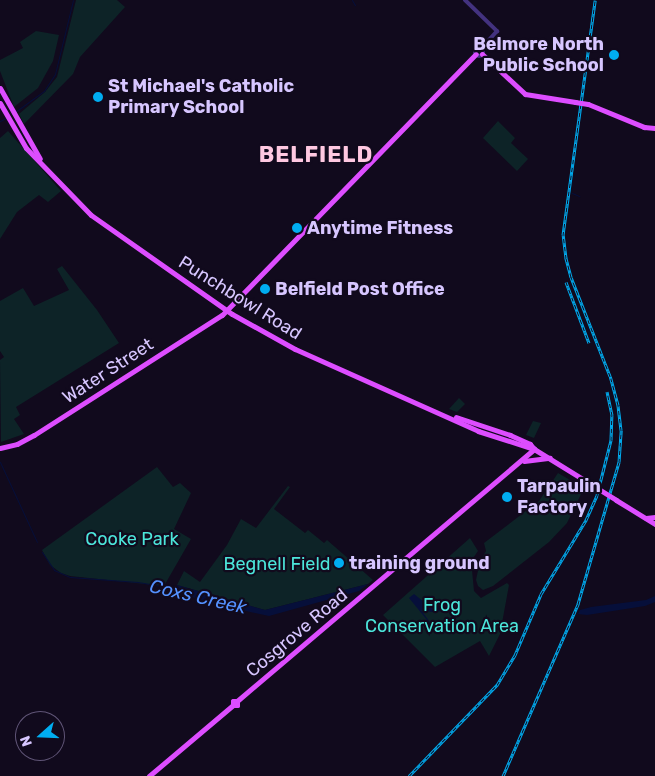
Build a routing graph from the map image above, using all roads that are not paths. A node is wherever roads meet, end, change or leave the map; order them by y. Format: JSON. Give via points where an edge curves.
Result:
{"nodes":[{"id":1,"x":465,"y":0,"type":"edge"},
{"id":2,"x":480,"y":53,"type":"junction"},
{"id":3,"x":0,"y":88,"type":"edge"},
{"id":4,"x":2,"y":107,"type":"edge"},
{"id":5,"x":655,"y":128,"type":"edge"},
{"id":6,"x":45,"y":166,"type":"junction"},
{"id":7,"x":228,"y":310,"type":"junction"},
{"id":8,"x":0,"y":448,"type":"edge"},
{"id":9,"x":534,"y":449,"type":"junction"},
{"id":10,"x":553,"y":459,"type":"junction"},
{"id":11,"x":522,"y":462,"type":"junction"},
{"id":12,"x":655,"y":517,"type":"edge"},
{"id":13,"x":646,"y":518,"type":"junction"},
{"id":14,"x":655,"y":524,"type":"edge"},
{"id":15,"x":148,"y":776,"type":"edge"}],
"edges":[{"from":1,"to":2,"type":"street","via":[[498,31]]},
{"from":2,"to":5,"type":"main road","bridge":true,"via":[[525,94],[588,104],[644,127]]},
{"from":2,"to":7,"type":"main road","name":"Water Street"},
{"from":3,"to":6,"type":"main road","name":"Punchbowl Road"},
{"from":4,"to":6,"type":"main road","name":"Punchbowl Road","via":[[26,148]]},
{"from":6,"to":7,"type":"main road","name":"Punchbowl Road","via":[[97,221]]},
{"from":7,"to":8,"type":"main road","name":"Water Street","via":[[34,434],[17,444]]},
{"from":7,"to":9,"type":"main road","name":"Punchbowl Road","via":[[295,349],[478,431]]},
{"from":9,"to":10,"type":"main road","name":"Punchbowl Road"},
{"from":9,"to":11,"type":"main road","name":"Cosgrove Road"},
{"from":10,"to":11,"type":"main road"},
{"from":10,"to":13,"type":"main road","name":"Punchbowl Road","bridge":true},
{"from":11,"to":15,"type":"main road","name":"Cosgrove Road"},
{"from":12,"to":13,"type":"main road"},
{"from":13,"to":14,"type":"main road","name":"Punchbowl Road"}]}
